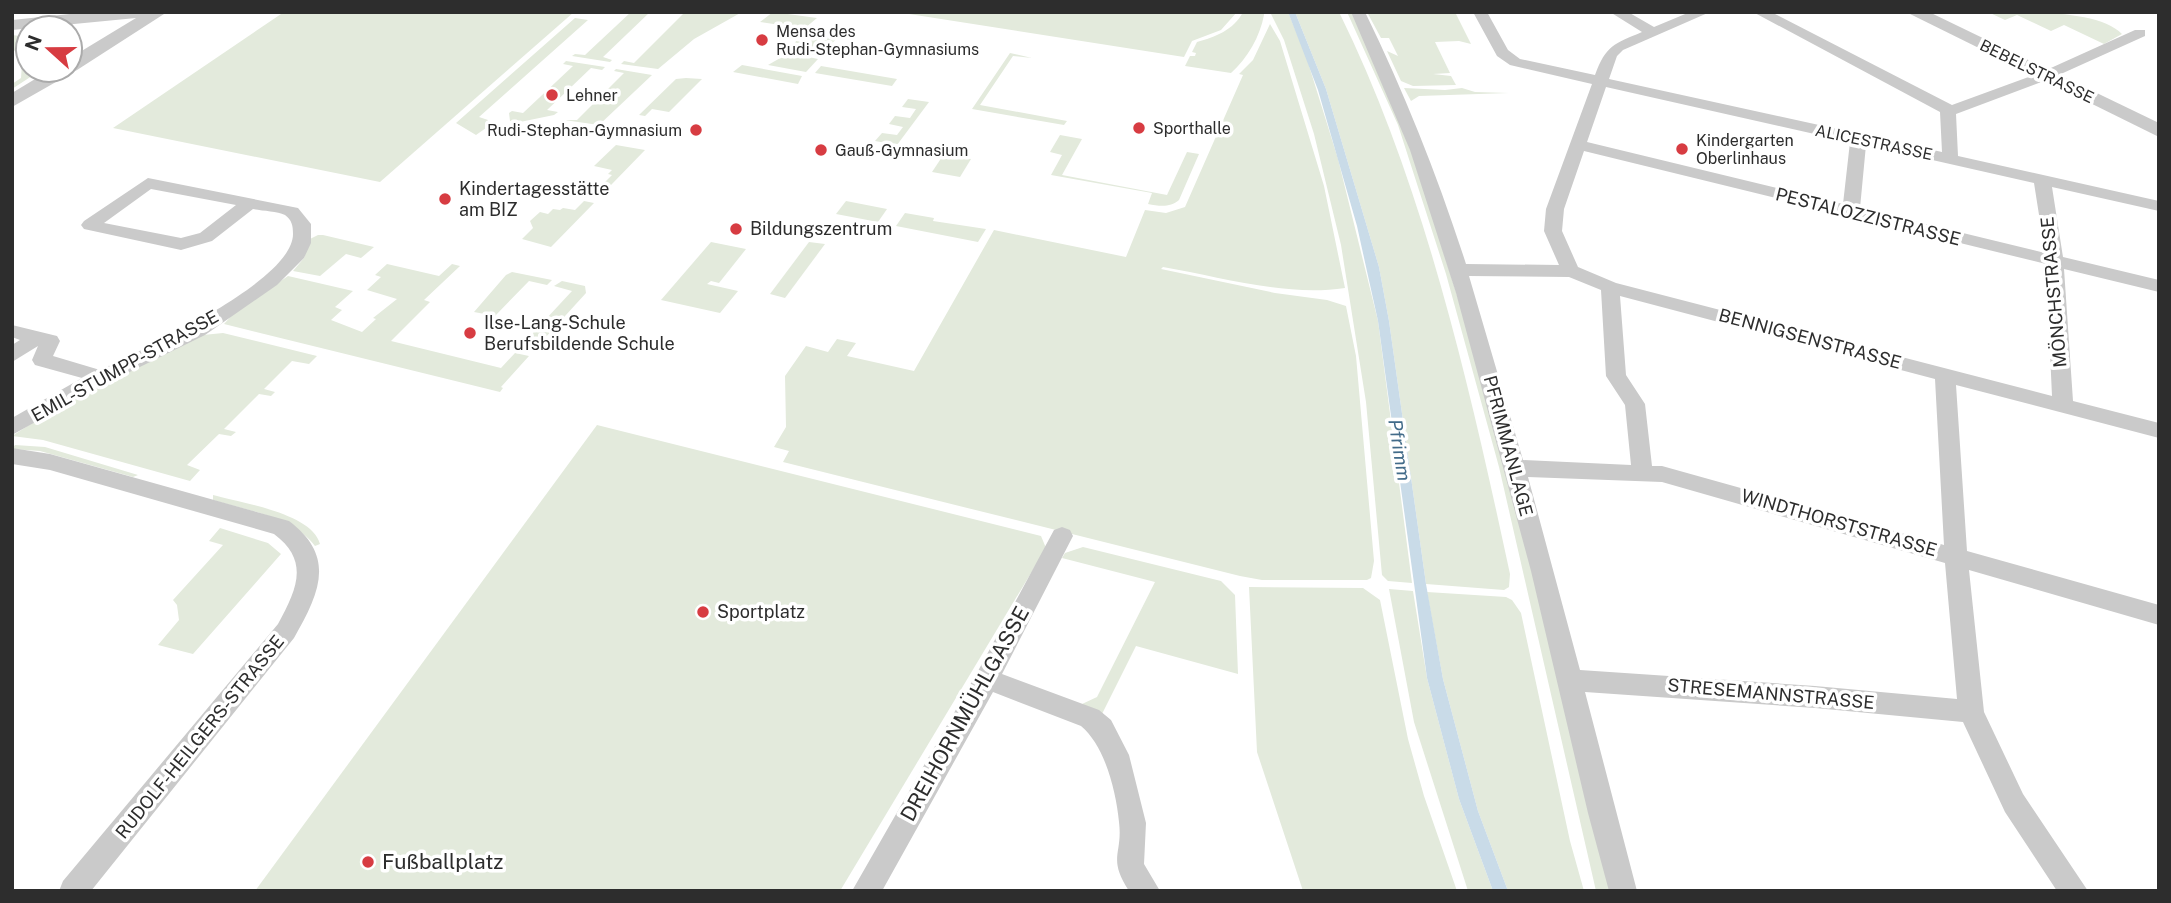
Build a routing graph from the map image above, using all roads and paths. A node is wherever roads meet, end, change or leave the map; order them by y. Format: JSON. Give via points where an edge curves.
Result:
{"nodes":[{"id":1,"x":57,"y":12,"type":"edge"},
{"id":2,"x":145,"y":12,"type":"edge"},
{"id":3,"x":159,"y":12,"type":"edge"},
{"id":4,"x":1359,"y":12,"type":"edge"},
{"id":5,"x":1480,"y":12,"type":"edge"},
{"id":6,"x":1617,"y":12,"type":"edge"},
{"id":7,"x":1703,"y":12,"type":"edge"},
{"id":8,"x":1760,"y":12,"type":"edge"},
{"id":9,"x":1915,"y":12,"type":"edge"},
{"id":10,"x":12,"y":16,"type":"edge"},
{"id":11,"x":12,"y":26,"type":"edge"},
{"id":12,"x":1655,"y":33,"type":"junction"},
{"id":13,"x":2140,"y":33,"type":"dead end"},
{"id":14,"x":84,"y":54,"type":"edge"},
{"id":15,"x":2047,"y":75,"type":"junction"},
{"id":16,"x":1600,"y":80,"type":"junction"},
{"id":17,"x":37,"y":84,"type":"edge"},
{"id":18,"x":12,"y":101,"type":"edge"},
{"id":19,"x":1951,"y":111,"type":"junction"},
{"id":20,"x":2159,"y":131,"type":"edge"},
{"id":21,"x":1858,"y":140,"type":"junction"},
{"id":22,"x":1578,"y":145,"type":"junction"},
{"id":23,"x":1950,"y":159,"type":"junction"},
{"id":24,"x":2042,"y":179,"type":"junction"},
{"id":25,"x":250,"y":203,"type":"junction"},
{"id":26,"x":2159,"y":206,"type":"edge"},
{"id":27,"x":1851,"y":213,"type":"junction"},
{"id":28,"x":2055,"y":261,"type":"junction"},
{"id":29,"x":1460,"y":270,"type":"junction"},
{"id":30,"x":1571,"y":271,"type":"junction"},
{"id":31,"x":2159,"y":286,"type":"edge"},
{"id":32,"x":1610,"y":287,"type":"junction"},
{"id":33,"x":12,"y":331,"type":"edge"},
{"id":34,"x":36,"y":338,"type":"junction"},
{"id":35,"x":12,"y":355,"type":"edge"},
{"id":36,"x":1945,"y":374,"type":"junction"},
{"id":37,"x":101,"y":377,"type":"junction"},
{"id":38,"x":2063,"y":405,"type":"junction"},
{"id":39,"x":12,"y":429,"type":"edge"},
{"id":40,"x":2159,"y":431,"type":"edge"},
{"id":41,"x":12,"y":456,"type":"edge"},
{"id":42,"x":1514,"y":467,"type":"junction"},
{"id":43,"x":1642,"y":471,"type":"junction"},
{"id":44,"x":1062,"y":536,"type":"dead end"},
{"id":45,"x":1956,"y":556,"type":"junction"},
{"id":46,"x":2159,"y":615,"type":"edge"},
{"id":47,"x":987,"y":679,"type":"junction"},
{"id":48,"x":1570,"y":680,"type":"junction"},
{"id":49,"x":1971,"y":712,"type":"junction"},
{"id":50,"x":73,"y":891,"type":"edge"},
{"id":51,"x":866,"y":891,"type":"edge"},
{"id":52,"x":1146,"y":891,"type":"edge"},
{"id":53,"x":1623,"y":891,"type":"edge"},
{"id":54,"x":2074,"y":891,"type":"edge"}],
"edges":[{"from":1,"to":10,"type":"street"},
{"from":2,"to":11,"type":"street"},
{"from":3,"to":14,"type":"street"},
{"from":4,"to":29,"type":"street","name":"PFRIMMANLAGE","via":[[1402,105]]},
{"from":5,"to":16,"type":"street","name":"ALICESTRASSE","via":[[1508,58]]},
{"from":6,"to":12,"type":"street"},
{"from":7,"to":12,"type":"street"},
{"from":8,"to":19,"type":"street"},
{"from":9,"to":15,"type":"street","name":"BEBELSTRASSE"},
{"from":12,"to":16,"type":"street","via":[[1613,50]]},
{"from":13,"to":15,"type":"street"},
{"from":15,"to":19,"type":"street"},
{"from":15,"to":20,"type":"street","name":"BEBELSTRASSE"},
{"from":16,"to":21,"type":"street","name":"ALICESTRASSE"},
{"from":16,"to":22,"type":"street"},
{"from":17,"to":18,"type":"street"},
{"from":19,"to":23,"type":"street"},
{"from":21,"to":23,"type":"street","name":"ALICESTRASSE"},
{"from":21,"to":27,"type":"street"},
{"from":22,"to":27,"type":"street","name":"PESTALOZZISTRASSE"},
{"from":22,"to":30,"type":"street","via":[[1553,224]]},
{"from":23,"to":24,"type":"street","name":"ALICESTRASSE"},
{"from":24,"to":26,"type":"street","name":"ALICESTRASSE"},
{"from":24,"to":28,"type":"street","name":"MÖNCHSTRASSE"},
{"from":25,"to":25,"type":"street","name":"EMIL-STUMPP-STRASSE","via":[[206,237],[181,244],[90,225],[148,183]]},
{"from":25,"to":37,"type":"street","name":"EMIL-STUMPP-STRASSE","via":[[298,217],[302,243],[295,260],[206,325]]},
{"from":27,"to":28,"type":"street","name":"PESTALOZZISTRASSE"},
{"from":28,"to":31,"type":"street","name":"PESTALOZZISTRASSE"},
{"from":28,"to":38,"type":"street","name":"MÖNCHSTRASSE"},
{"from":29,"to":30,"type":"street","name":"BENNIGSENSTRASSE"},
{"from":29,"to":42,"type":"street","name":"PFRIMMANLAGE"},
{"from":30,"to":32,"type":"street","name":"BENNIGSENSTRASSE"},
{"from":32,"to":36,"type":"street","name":"BENNIGSENSTRASSE"},
{"from":32,"to":43,"type":"street","via":[[1616,376],[1635,404]]},
{"from":33,"to":34,"type":"street"},
{"from":34,"to":35,"type":"street"},
{"from":34,"to":37,"type":"street","via":[[50,341],[42,360]]},
{"from":36,"to":38,"type":"street","name":"BENNIGSENSTRASSE"},
{"from":36,"to":45,"type":"street"},
{"from":37,"to":39,"type":"street","name":"EMIL-STUMPP-STRASSE"},
{"from":38,"to":40,"type":"street","name":"BENNIGSENSTRASSE"},
{"from":41,"to":50,"type":"street","name":"RUDOLF-HEILGERS-STRASSE","via":[[50,462],[281,527],[309,558],[299,609],[286,631]]},
{"from":42,"to":43,"type":"street","name":"WINDTHORSTSTRASSE"},
{"from":42,"to":48,"type":"street","name":"PFRIMMANLAGE"},
{"from":43,"to":45,"type":"street","name":"WINDTHORSTSTRASSE"},
{"from":44,"to":47,"type":"street","name":"DREIHORNMÜHLGASSE"},
{"from":45,"to":46,"type":"street","name":"WINDTHORSTSTRASSE"},
{"from":45,"to":49,"type":"street"},
{"from":47,"to":51,"type":"street","name":"DREIHORNMÜHLGASSE"},
{"from":47,"to":52,"type":"street","via":[[1090,718],[1102,728],[1116,755],[1133,823],[1130,867]]},
{"from":48,"to":49,"type":"street","name":"STRESEMANNSTRASSE"},
{"from":48,"to":53,"type":"street","name":"PFRIMMANLAGE"},
{"from":49,"to":54,"type":"street","via":[[2014,803]]}]}
